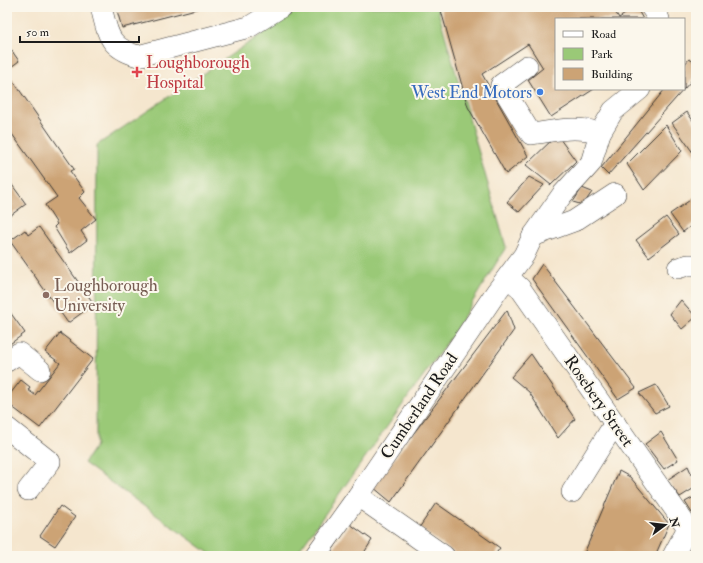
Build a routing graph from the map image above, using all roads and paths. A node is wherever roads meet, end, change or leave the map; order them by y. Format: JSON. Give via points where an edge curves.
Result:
{"nodes":[{"id":1,"x":101,"y":7,"type":"edge"},
{"id":2,"x":281,"y":7,"type":"edge"},
{"id":3,"x":651,"y":7,"type":"edge"},
{"id":4,"x":658,"y":18,"type":"edge"},
{"id":5,"x":527,"y":66,"type":"dead end"},
{"id":6,"x":639,"y":90,"type":"edge"},
{"id":7,"x":600,"y":133,"type":"junction"},
{"id":8,"x":615,"y":194,"type":"dead end"},
{"id":9,"x":533,"y":236,"type":"junction"},
{"id":10,"x":508,"y":276,"type":"junction"},
{"id":11,"x":7,"y":361,"type":"edge"},
{"id":12,"x":40,"y":370,"type":"dead end"},
{"id":13,"x":614,"y":423,"type":"junction"},
{"id":14,"x":7,"y":428,"type":"edge"},
{"id":15,"x":28,"y":490,"type":"dead end"},
{"id":16,"x":572,"y":492,"type":"dead end"},
{"id":17,"x":358,"y":496,"type":"junction"},
{"id":18,"x":315,"y":556,"type":"edge"},
{"id":19,"x":444,"y":556,"type":"edge"},
{"id":20,"x":673,"y":556,"type":"edge"}],
"edges":[{"from":1,"to":2,"type":"street","via":[[111,40],[125,52],[138,56],[249,27]]},
{"from":3,"to":4,"type":"street"},
{"from":5,"to":7,"type":"street","via":[[500,85],[531,134],[575,128]]},
{"from":6,"to":7,"type":"street","name":"Cumberland Road","via":[[613,111]]},
{"from":7,"to":9,"type":"street","name":"Cumberland Road","via":[[591,163],[562,195]]},
{"from":8,"to":9,"type":"street","via":[[574,221]]},
{"from":9,"to":10,"type":"street","name":"Cumberland Road","via":[[524,255]]},
{"from":10,"to":13,"type":"street","name":"Rosebery Street","via":[[520,288]]},
{"from":10,"to":17,"type":"street","name":"Cumberland Road"},
{"from":11,"to":12,"type":"street","via":[[19,354]]},
{"from":13,"to":16,"type":"street"},
{"from":13,"to":20,"type":"street","name":"Rosebery Street","via":[[688,528]]},
{"from":14,"to":15,"type":"street","via":[[50,462]]},
{"from":17,"to":18,"type":"street","name":"Cumberland Road"},
{"from":17,"to":19,"type":"street"}]}
